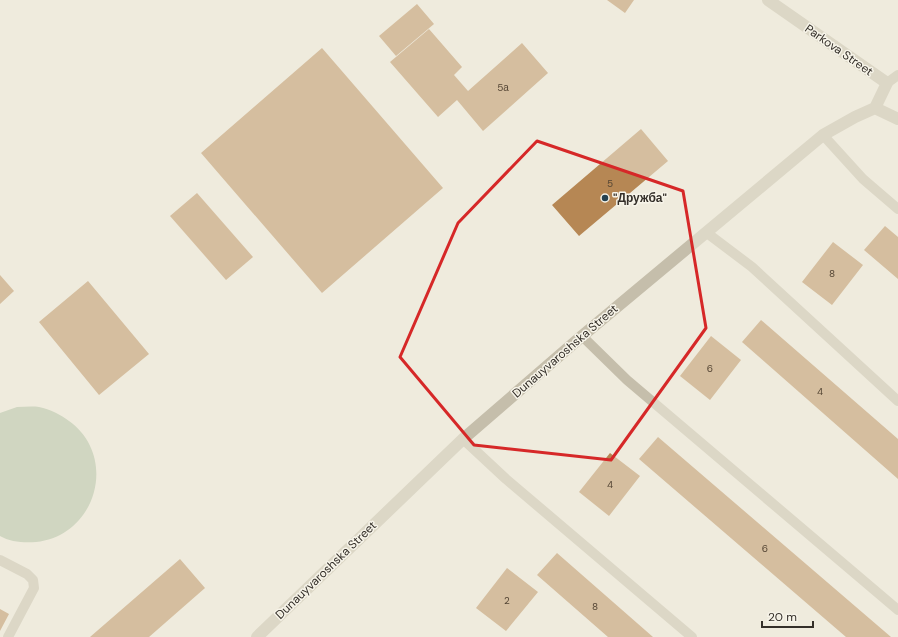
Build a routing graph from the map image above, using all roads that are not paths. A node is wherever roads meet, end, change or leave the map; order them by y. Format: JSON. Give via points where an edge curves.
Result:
{"nodes":[{"id":1,"x":768,"y":0,"type":"edge"},
{"id":2,"x":898,"y":75,"type":"edge"},
{"id":3,"x":887,"y":83,"type":"junction"},
{"id":4,"x":875,"y":108,"type":"junction"},
{"id":5,"x":898,"y":119,"type":"edge"},
{"id":6,"x":823,"y":135,"type":"junction"},
{"id":7,"x":898,"y":209,"type":"edge"},
{"id":8,"x":707,"y":233,"type":"junction"},
{"id":9,"x":582,"y":336,"type":"junction"},
{"id":10,"x":898,"y":401,"type":"edge"},
{"id":11,"x":463,"y":439,"type":"junction"},
{"id":12,"x":0,"y":560,"type":"edge"},
{"id":13,"x":898,"y":610,"type":"edge"},
{"id":14,"x":8,"y":637,"type":"edge"},
{"id":15,"x":257,"y":637,"type":"edge"},
{"id":16,"x":692,"y":637,"type":"edge"}],
"edges":[{"from":1,"to":3,"type":"street","name":"Parkova Street"},
{"from":2,"to":3,"type":"lane"},
{"from":3,"to":4,"type":"street"},
{"from":4,"to":5,"type":"street"},
{"from":4,"to":6,"type":"street","name":"Dunauyvaroshska Street"},
{"from":6,"to":7,"type":"lane","via":[[863,179]]},
{"from":6,"to":8,"type":"street","name":"Dunauyvaroshska Street"},
{"from":8,"to":9,"type":"street","name":"Dunauyvaroshska Street"},
{"from":8,"to":10,"type":"lane","via":[[752,267]]},
{"from":9,"to":11,"type":"street","name":"Dunauyvaroshska Street"},
{"from":9,"to":13,"type":"lane","via":[[627,380]]},
{"from":11,"to":15,"type":"street","name":"Dunauyvaroshska Street"},
{"from":11,"to":16,"type":"lane","via":[[506,479]]},
{"from":12,"to":14,"type":"lane","via":[[27,574],[33,580],[34,588]]}]}
